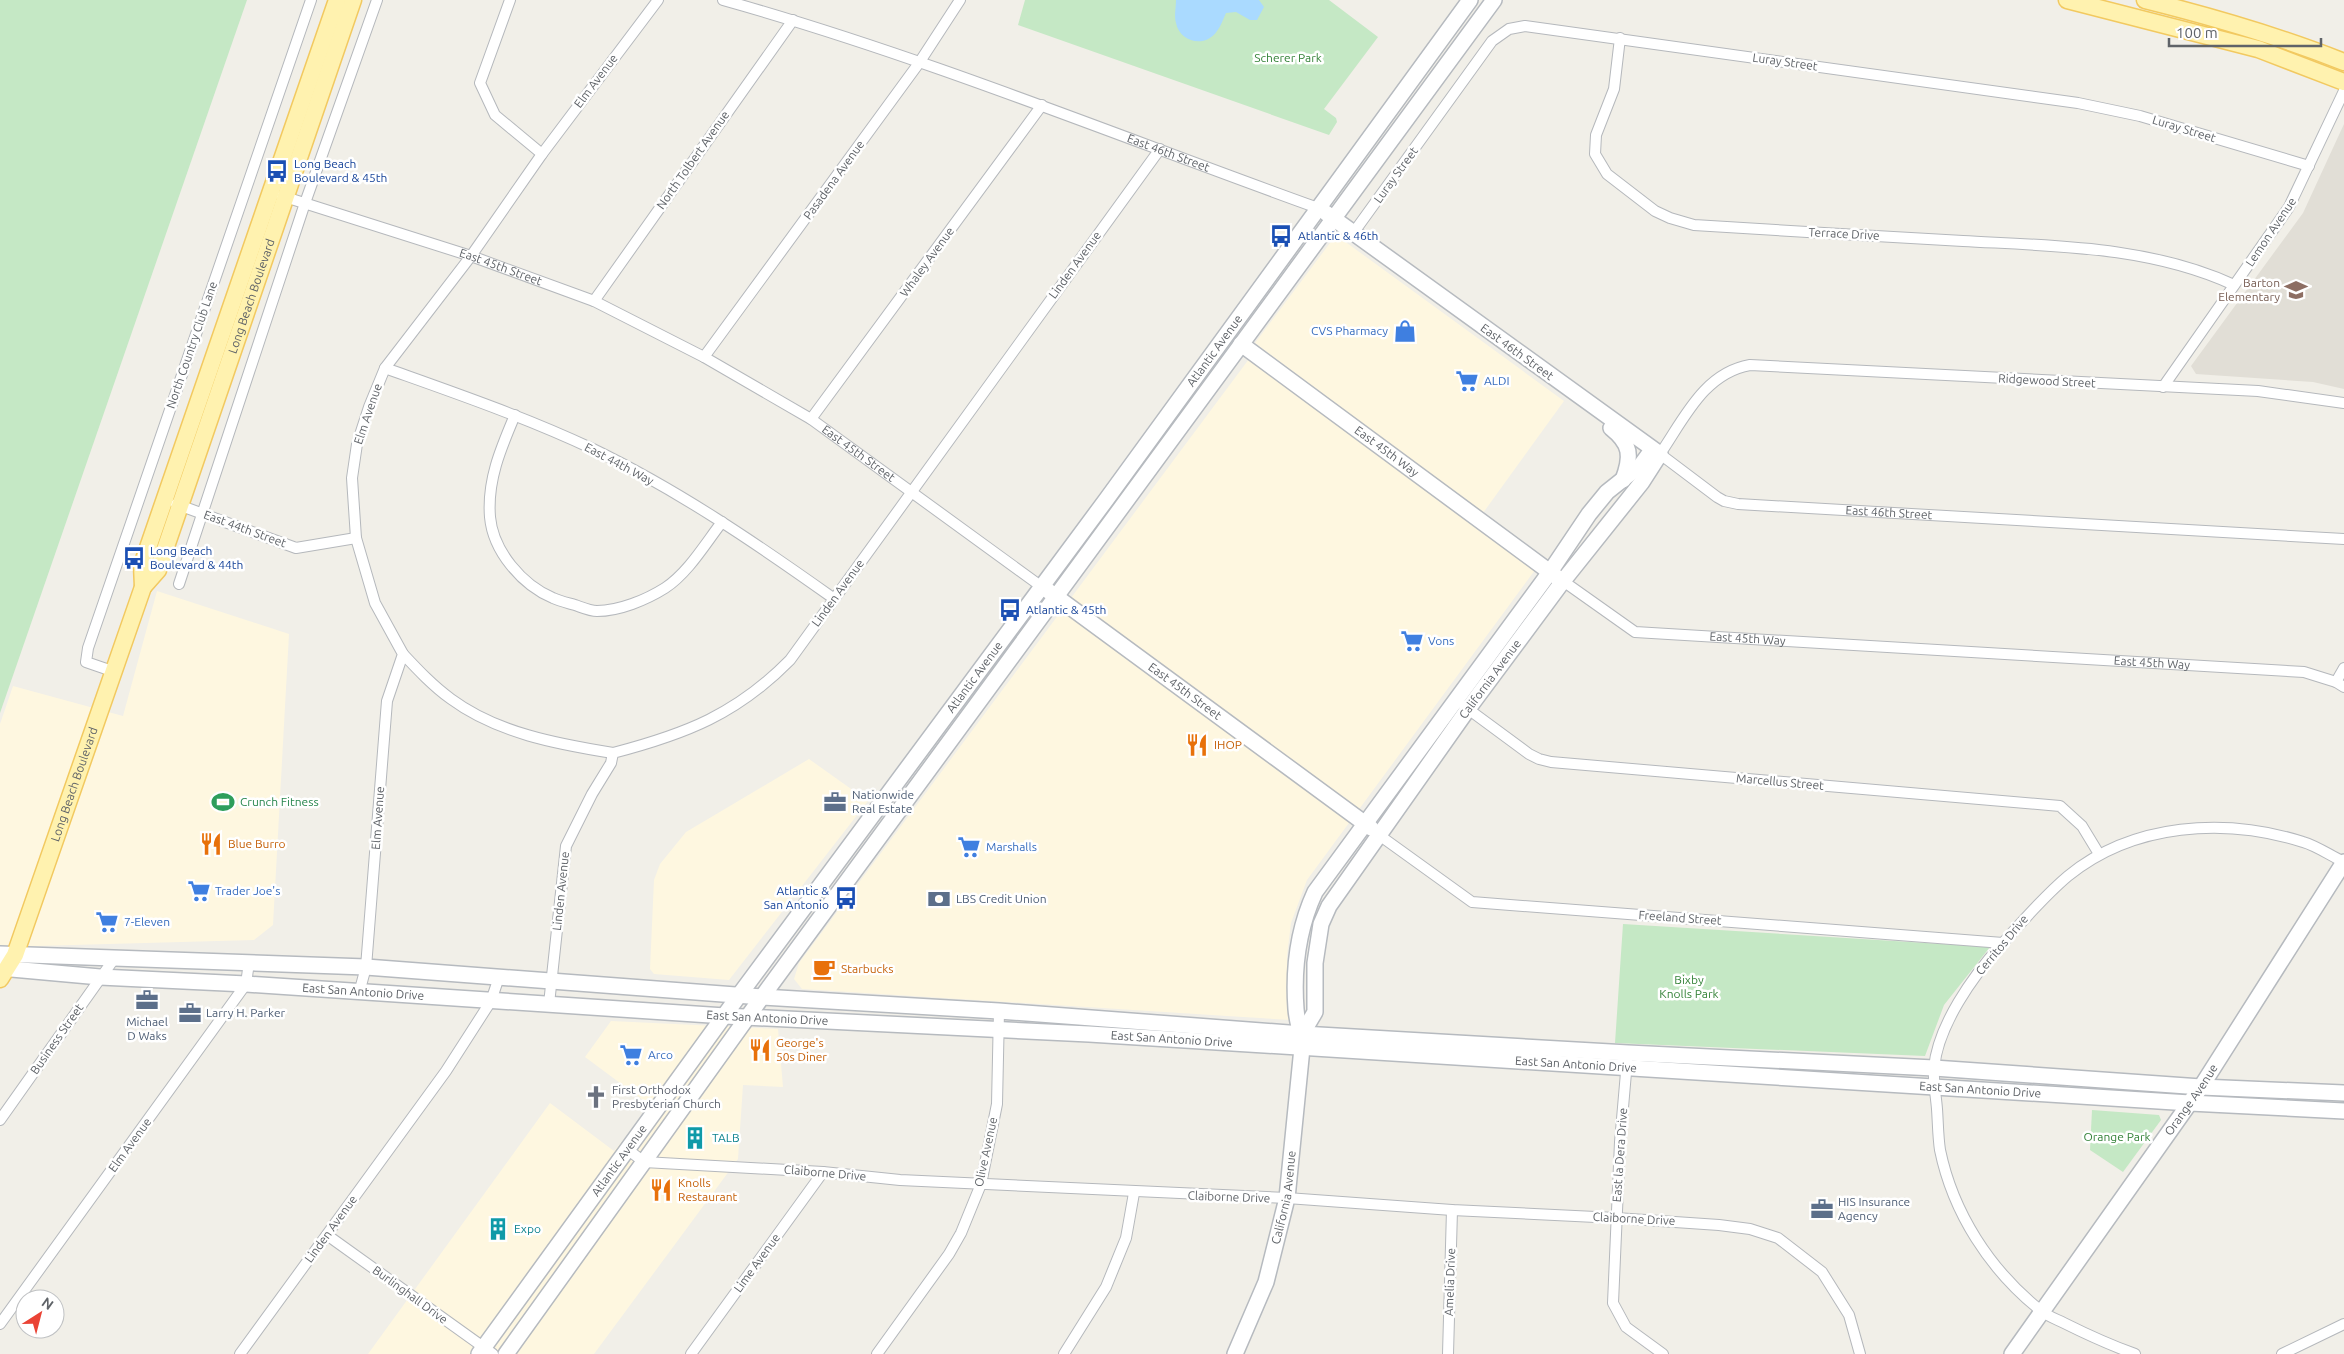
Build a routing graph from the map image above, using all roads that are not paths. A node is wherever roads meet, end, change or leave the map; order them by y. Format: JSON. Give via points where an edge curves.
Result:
{"nodes":[{"id":1,"x":311,"y":0,"type":"edge"},
{"id":2,"x":337,"y":0,"type":"edge"},
{"id":3,"x":352,"y":0,"type":"edge"},
{"id":4,"x":378,"y":0,"type":"edge"},
{"id":5,"x":510,"y":0,"type":"edge"},
{"id":6,"x":658,"y":0,"type":"edge"},
{"id":7,"x":723,"y":0,"type":"edge"},
{"id":8,"x":960,"y":0,"type":"edge"},
{"id":9,"x":1470,"y":0,"type":"edge"},
{"id":10,"x":1494,"y":0,"type":"edge"},
{"id":11,"x":2067,"y":0,"type":"edge"},
{"id":12,"x":2145,"y":0,"type":"edge"},
{"id":13,"x":793,"y":20,"type":"junction"},
{"id":14,"x":1620,"y":38,"type":"junction"},
{"id":15,"x":2344,"y":62,"type":"edge"},
{"id":16,"x":919,"y":63,"type":"junction"},
{"id":17,"x":2344,"y":82,"type":"edge"},
{"id":18,"x":2344,"y":90,"type":"edge"},
{"id":19,"x":1042,"y":105,"type":"junction"},
{"id":20,"x":1160,"y":149,"type":"junction"},
{"id":21,"x":542,"y":154,"type":"junction"},
{"id":22,"x":2309,"y":166,"type":"junction"},
{"id":23,"x":278,"y":194,"type":"junction"},
{"id":24,"x":305,"y":203,"type":"junction"},
{"id":25,"x":1318,"y":208,"type":"junction"},
{"id":26,"x":1334,"y":217,"type":"junction"},
{"id":27,"x":1354,"y":232,"type":"junction"},
{"id":28,"x":471,"y":256,"type":"junction"},
{"id":29,"x":2234,"y":284,"type":"junction"},
{"id":30,"x":594,"y":301,"type":"junction"},
{"id":31,"x":1241,"y":344,"type":"junction"},
{"id":32,"x":704,"y":356,"type":"junction"},
{"id":33,"x":1750,"y":364,"type":"joint"},
{"id":34,"x":385,"y":368,"type":"junction"},
{"id":35,"x":2163,"y":387,"type":"junction"},
{"id":36,"x":2344,"y":403,"type":"edge"},
{"id":37,"x":1601,"y":412,"type":"junction"},
{"id":38,"x":515,"y":415,"type":"junction"},
{"id":39,"x":811,"y":419,"type":"junction"},
{"id":40,"x":1657,"y":452,"type":"junction"},
{"id":41,"x":1623,"y":480,"type":"junction"},
{"id":42,"x":911,"y":491,"type":"junction"},
{"id":43,"x":173,"y":503,"type":"junction"},
{"id":44,"x":202,"y":513,"type":"junction"},
{"id":45,"x":722,"y":522,"type":"junction"},
{"id":46,"x":356,"y":538,"type":"junction"},
{"id":47,"x":2344,"y":539,"type":"edge"},
{"id":48,"x":1550,"y":572,"type":"junction"},
{"id":49,"x":1562,"y":581,"type":"junction"},
{"id":50,"x":179,"y":584,"type":"dead end"},
{"id":51,"x":1042,"y":587,"type":"junction"},
{"id":52,"x":1055,"y":596,"type":"junction"},
{"id":53,"x":833,"y":598,"type":"junction"},
{"id":54,"x":404,"y":654,"type":"junction"},
{"id":55,"x":2344,"y":668,"type":"edge"},
{"id":56,"x":115,"y":672,"type":"junction"},
{"id":57,"x":2340,"y":684,"type":"edge"},
{"id":58,"x":1455,"y":700,"type":"junction"},
{"id":59,"x":1468,"y":710,"type":"junction"},
{"id":60,"x":613,"y":753,"type":"junction"},
{"id":61,"x":1364,"y":823,"type":"junction"},
{"id":62,"x":1379,"y":834,"type":"junction"},
{"id":63,"x":2099,"y":854,"type":"junction"},
{"id":64,"x":2344,"y":862,"type":"edge"},
{"id":65,"x":2004,"y":943,"type":"junction"},
{"id":66,"x":114,"y":959,"type":"junction"},
{"id":67,"x":249,"y":962,"type":"junction"},
{"id":68,"x":4,"y":965,"type":"edge"},
{"id":69,"x":366,"y":967,"type":"junction"},
{"id":70,"x":100,"y":977,"type":"junction"},
{"id":71,"x":499,"y":977,"type":"junction"},
{"id":72,"x":551,"y":980,"type":"junction"},
{"id":73,"x":246,"y":984,"type":"junction"},
{"id":74,"x":359,"y":993,"type":"junction"},
{"id":75,"x":740,"y":994,"type":"junction"},
{"id":76,"x":762,"y":997,"type":"junction"},
{"id":77,"x":491,"y":1001,"type":"junction"},
{"id":78,"x":550,"y":1004,"type":"junction"},
{"id":79,"x":999,"y":1011,"type":"junction"},
{"id":80,"x":725,"y":1016,"type":"junction"},
{"id":81,"x":748,"y":1017,"type":"junction"},
{"id":82,"x":997,"y":1031,"type":"junction"},
{"id":83,"x":1302,"y":1041,"type":"junction"},
{"id":84,"x":1627,"y":1061,"type":"junction"},
{"id":85,"x":1934,"y":1068,"type":"junction"},
{"id":86,"x":1936,"y":1086,"type":"junction"},
{"id":87,"x":2201,"y":1087,"type":"junction"},
{"id":88,"x":2344,"y":1093,"type":"edge"},
{"id":89,"x":2190,"y":1103,"type":"junction"},
{"id":90,"x":2344,"y":1110,"type":"edge"},
{"id":91,"x":0,"y":1120,"type":"edge"},
{"id":92,"x":627,"y":1149,"type":"junction"},
{"id":93,"x":644,"y":1162,"type":"junction"},
{"id":94,"x":823,"y":1172,"type":"junction"},
{"id":95,"x":981,"y":1184,"type":"junction"},
{"id":96,"x":1134,"y":1193,"type":"junction"},
{"id":97,"x":1287,"y":1198,"type":"junction"},
{"id":98,"x":1452,"y":1210,"type":"junction"},
{"id":99,"x":1616,"y":1218,"type":"junction"},
{"id":100,"x":327,"y":1235,"type":"junction"},
{"id":101,"x":2041,"y":1312,"type":"junction"},
{"id":102,"x":0,"y":1324,"type":"edge"},
{"id":103,"x":2344,"y":1324,"type":"edge"},
{"id":104,"x":485,"y":1352,"type":"edge"},
{"id":105,"x":240,"y":1354,"type":"edge"},
{"id":106,"x":506,"y":1354,"type":"edge"},
{"id":107,"x":691,"y":1354,"type":"edge"},
{"id":108,"x":878,"y":1354,"type":"edge"},
{"id":109,"x":1064,"y":1354,"type":"edge"},
{"id":110,"x":1235,"y":1354,"type":"edge"},
{"id":111,"x":1448,"y":1354,"type":"edge"},
{"id":112,"x":1663,"y":1354,"type":"edge"},
{"id":113,"x":1860,"y":1354,"type":"edge"},
{"id":114,"x":2012,"y":1354,"type":"edge"},
{"id":115,"x":2135,"y":1354,"type":"edge"},
{"id":116,"x":2282,"y":1354,"type":"edge"}],
"edges":[{"from":1,"to":56,"type":"street","name":"North Country Club Lane","via":[[88,648],[86,662]]},
{"from":2,"to":23,"type":"main road","name":"Long Beach Boulevard"},
{"from":3,"to":23,"type":"main road","name":"Long Beach Boulevard"},
{"from":4,"to":24,"type":"street"},
{"from":5,"to":21,"type":"street","via":[[480,83],[495,115]]},
{"from":6,"to":21,"type":"street","name":"Elm Avenue"},
{"from":7,"to":13,"type":"street","name":"East 46th Street"},
{"from":8,"to":16,"type":"street","name":"Pasadena Avenue"},
{"from":9,"to":25,"type":"main road","name":"Atlantic Avenue"},
{"from":10,"to":26,"type":"main road","name":"Atlantic Avenue"},
{"from":11,"to":17,"type":"main road","via":[[2258,49]]},
{"from":12,"to":15,"type":"main road","via":[[2237,23]]},
{"from":13,"to":16,"type":"street","name":"East 46th Street"},
{"from":13,"to":30,"type":"street","name":"North Tolbert Avenue"},
{"from":14,"to":22,"type":"street","name":"Luray Street","via":[[2078,103],[2140,116]]},
{"from":14,"to":27,"type":"street","name":"Luray Street","via":[[1525,26],[1503,32],[1492,42]]},
{"from":14,"to":29,"type":"street","name":"Terrace Drive","via":[[1614,89],[1596,135],[1595,154],[1607,174],[1670,218],[1694,225],[2060,246],[2148,257]]},
{"from":16,"to":19,"type":"street","name":"East 46th Street"},
{"from":16,"to":32,"type":"street","name":"Pasadena Avenue"},
{"from":18,"to":22,"type":"street","name":"Lemon Avenue"},
{"from":19,"to":20,"type":"street","name":"East 46th Street"},
{"from":19,"to":39,"type":"street","name":"Whaley Avenue"},
{"from":20,"to":25,"type":"street","name":"East 46th Street"},
{"from":20,"to":42,"type":"street","name":"Linden Avenue"},
{"from":21,"to":28,"type":"street","name":"Elm Avenue"},
{"from":22,"to":29,"type":"street","name":"Lemon Avenue","via":[[2290,207]]},
{"from":23,"to":24,"type":"street","name":"East 45th Street"},
{"from":23,"to":43,"type":"main road","name":"Long Beach Boulevard"},
{"from":24,"to":28,"type":"street","name":"East 45th Street"},
{"from":24,"to":44,"type":"street"},
{"from":25,"to":26,"type":"main road","name":"East 46th Street"},
{"from":25,"to":51,"type":"main road","name":"Atlantic Avenue"},
{"from":26,"to":27,"type":"main road","name":"East 46th Street"},
{"from":26,"to":31,"type":"main road","name":"Atlantic Avenue"},
{"from":27,"to":37,"type":"main road","name":"East 46th Street"},
{"from":28,"to":30,"type":"street","name":"East 45th Street"},
{"from":28,"to":34,"type":"street","name":"Elm Avenue"},
{"from":29,"to":35,"type":"street","name":"Lemon Avenue"},
{"from":30,"to":32,"type":"street","name":"East 45th Street"},
{"from":31,"to":48,"type":"main road","name":"East 45th Way"},
{"from":31,"to":52,"type":"main road","name":"Atlantic Avenue"},
{"from":32,"to":39,"type":"street","name":"East 45th Street"},
{"from":33,"to":35,"type":"street","name":"Ridgewood Street"},
{"from":33,"to":40,"type":"street","name":"California Avenue","via":[[1735,367],[1710,383]]},
{"from":34,"to":38,"type":"street","name":"East 44th Way"},
{"from":34,"to":46,"type":"street","name":"Elm Avenue","via":[[356,444],[352,498]]},
{"from":35,"to":36,"type":"street","name":"Ridgewood Street","via":[[2258,391]]},
{"from":37,"to":40,"type":"main road","name":"East 46th Street"},
{"from":37,"to":41,"type":"main road","via":[[1604,422],[1627,446],[1628,463]]},
{"from":38,"to":45,"type":"street","name":"East 44th Way","via":[[594,450]]},
{"from":38,"to":45,"type":"street","via":[[497,459],[492,480],[490,519],[498,546],[520,577],[552,598],[596,611],[640,601],[666,588],[687,568]]},
{"from":39,"to":42,"type":"street","name":"East 45th Street"},
{"from":40,"to":41,"type":"main road","name":"California Avenue"},
{"from":40,"to":47,"type":"street","name":"East 46th Street","via":[[1717,497],[1738,504]]},
{"from":40,"to":49,"type":"main road","name":"California Avenue","via":[[1642,482]]},
{"from":41,"to":48,"type":"main road","name":"California Avenue","via":[[1607,492],[1589,514]]},
{"from":42,"to":51,"type":"street","name":"East 45th Street"},
{"from":42,"to":53,"type":"street","name":"Linden Avenue"},
{"from":43,"to":44,"type":"street","name":"East 44th Street"},
{"from":43,"to":56,"type":"main road","name":"Long Beach Boulevard","via":[[142,565],[143,587]]},
{"from":44,"to":46,"type":"street","name":"East 44th Street","via":[[296,548]]},
{"from":44,"to":50,"type":"street"},
{"from":45,"to":53,"type":"street","name":"East 44th Way"},
{"from":46,"to":54,"type":"street","name":"Elm Avenue","via":[[374,603]]},
{"from":48,"to":49,"type":"main road","name":"East 45th Way"},
{"from":48,"to":58,"type":"main road","name":"California Avenue"},
{"from":49,"to":57,"type":"street","name":"East 45th Way","via":[[1635,632],[2304,672]]},
{"from":49,"to":59,"type":"main road","name":"California Avenue"},
{"from":51,"to":52,"type":"main road","name":"East 45th Street"},
{"from":51,"to":75,"type":"main road","name":"Atlantic Avenue"},
{"from":52,"to":61,"type":"main road","name":"East 45th Street"},
{"from":52,"to":76,"type":"main road","name":"Atlantic Avenue"},
{"from":53,"to":60,"type":"street","name":"Linden Avenue","via":[[790,660],[750,696],[682,732]]},
{"from":54,"to":60,"type":"street","via":[[452,700],[494,724],[556,744]]},
{"from":54,"to":69,"type":"street","name":"Elm Avenue","via":[[387,701]]},
{"from":55,"to":57,"type":"street"},
{"from":56,"to":68,"type":"main road","name":"Long Beach Boulevard"},
{"from":58,"to":59,"type":"street","name":"Marcellus Street"},
{"from":58,"to":61,"type":"main road","name":"California Avenue"},
{"from":59,"to":62,"type":"main road","name":"California Avenue"},
{"from":59,"to":63,"type":"street","name":"Marcellus Street","via":[[1529,754],[1551,762],[2060,806],[2082,826]]},
{"from":60,"to":72,"type":"street","name":"Linden Avenue","via":[[611,763],[566,846]]},
{"from":61,"to":62,"type":"main road","name":"East 45th Street"},
{"from":61,"to":83,"type":"main road","name":"California Avenue","via":[[1315,892],[1305,914],[1296,957],[1296,1011]]},
{"from":62,"to":65,"type":"street","name":"Freeland Street","via":[[1472,902]]},
{"from":62,"to":83,"type":"main road","name":"California Avenue","via":[[1339,890],[1321,924],[1315,963],[1315,1012]]},
{"from":63,"to":64,"type":"street","name":"Cerritos Drive","via":[[2140,838],[2178,829],[2210,828],[2242,830],[2305,842]]},
{"from":63,"to":65,"type":"street","name":"Cerritos Drive","via":[[2037,903]]},
{"from":64,"to":87,"type":"main road","name":"Orange Avenue"},
{"from":65,"to":85,"type":"street","name":"Cerritos Drive","via":[[1981,968],[1946,1027]]},
{"from":66,"to":67,"type":"main road","name":"East San Antonio Drive"},
{"from":66,"to":68,"type":"main road","name":"East San Antonio Drive"},
{"from":66,"to":70,"type":"street","name":"Business Street"},
{"from":67,"to":69,"type":"main road","name":"East San Antonio Drive"},
{"from":67,"to":73,"type":"street","name":"Elm Avenue"},
{"from":68,"to":70,"type":"main road","name":"East San Antonio Drive"},
{"from":69,"to":71,"type":"main road","name":"East San Antonio Drive"},
{"from":69,"to":74,"type":"street","name":"Elm Avenue"},
{"from":70,"to":73,"type":"main road","name":"East San Antonio Drive"},
{"from":70,"to":91,"type":"street","name":"Business Street"},
{"from":71,"to":72,"type":"main road","name":"East San Antonio Drive"},
{"from":71,"to":77,"type":"street","name":"Linden Avenue"},
{"from":72,"to":75,"type":"main road","name":"East San Antonio Drive"},
{"from":72,"to":78,"type":"street","name":"Linden Avenue"},
{"from":73,"to":74,"type":"main road","name":"East San Antonio Drive"},
{"from":73,"to":102,"type":"street","name":"Elm Avenue"},
{"from":74,"to":77,"type":"main road","name":"East San Antonio Drive"},
{"from":75,"to":76,"type":"main road","name":"East San Antonio Drive"},
{"from":75,"to":80,"type":"main road","name":"Atlantic Avenue"},
{"from":76,"to":79,"type":"main road","name":"East San Antonio Drive"},
{"from":76,"to":81,"type":"main road","name":"Atlantic Avenue"},
{"from":77,"to":78,"type":"main road","name":"East San Antonio Drive"},
{"from":77,"to":100,"type":"street","name":"Linden Avenue","via":[[446,1071]]},
{"from":78,"to":80,"type":"main road","name":"East San Antonio Drive"},
{"from":79,"to":82,"type":"street","name":"Olive Avenue"},
{"from":79,"to":83,"type":"main road","name":"East San Antonio Drive"},
{"from":80,"to":81,"type":"main road","name":"East San Antonio Drive"},
{"from":80,"to":92,"type":"main road","name":"Atlantic Avenue"},
{"from":81,"to":82,"type":"main road","name":"East San Antonio Drive"},
{"from":81,"to":93,"type":"main road","name":"Atlantic Avenue"},
{"from":82,"to":83,"type":"main road","name":"East San Antonio Drive"},
{"from":82,"to":95,"type":"street","name":"Olive Avenue","via":[[997,1104]]},
{"from":83,"to":84,"type":"main road","name":"East San Antonio Drive"},
{"from":83,"to":97,"type":"main road","name":"California Avenue"},
{"from":84,"to":85,"type":"main road","name":"East San Antonio Drive"},
{"from":84,"to":86,"type":"main road","name":"East San Antonio Drive"},
{"from":84,"to":99,"type":"street","name":"East la Dera Drive"},
{"from":85,"to":86,"type":"street","name":"Cerritos Drive"},
{"from":85,"to":87,"type":"main road","name":"East San Antonio Drive"},
{"from":86,"to":89,"type":"main road","name":"East San Antonio Drive"},
{"from":86,"to":101,"type":"street","name":"Cerritos Drive","via":[[1940,1148],[1959,1207],[1996,1268]]},
{"from":87,"to":88,"type":"main road","name":"East San Antonio Drive"},
{"from":87,"to":89,"type":"main road","name":"Orange Avenue"},
{"from":89,"to":90,"type":"main road","name":"East San Antonio Drive"},
{"from":89,"to":101,"type":"main road","name":"Orange Avenue"},
{"from":92,"to":93,"type":"street"},
{"from":92,"to":104,"type":"main road","name":"Atlantic Avenue"},
{"from":93,"to":94,"type":"street","name":"Claiborne Drive"},
{"from":93,"to":106,"type":"main road","name":"Atlantic Avenue"},
{"from":94,"to":95,"type":"street","name":"Claiborne Drive"},
{"from":94,"to":107,"type":"street","name":"Lime Avenue"},
{"from":95,"to":96,"type":"street","name":"Claiborne Drive"},
{"from":95,"to":108,"type":"street","name":"Olive Avenue","via":[[949,1254]]},
{"from":96,"to":97,"type":"street","name":"Claiborne Drive"},
{"from":96,"to":109,"type":"street","via":[[1126,1238],[1106,1286]]},
{"from":97,"to":98,"type":"street","name":"Claiborne Drive"},
{"from":97,"to":110,"type":"main road","name":"California Avenue","via":[[1266,1282]]},
{"from":98,"to":99,"type":"street","name":"Claiborne Drive"},
{"from":98,"to":111,"type":"street","name":"Amelia Drive"},
{"from":99,"to":112,"type":"street","name":"East la Dera Drive","via":[[1613,1303],[1626,1327]]},
{"from":99,"to":113,"type":"street","name":"Claiborne Drive","via":[[1719,1225],[1750,1229],[1778,1238],[1822,1272],[1849,1316]]},
{"from":100,"to":104,"type":"street","name":"Burlinghall Drive"},
{"from":100,"to":105,"type":"street","name":"Linden Avenue"},
{"from":101,"to":114,"type":"main road","name":"Orange Avenue"},
{"from":101,"to":115,"type":"street","name":"Cerritos Drive","via":[[2103,1343]]},
{"from":103,"to":116,"type":"street"}]}
